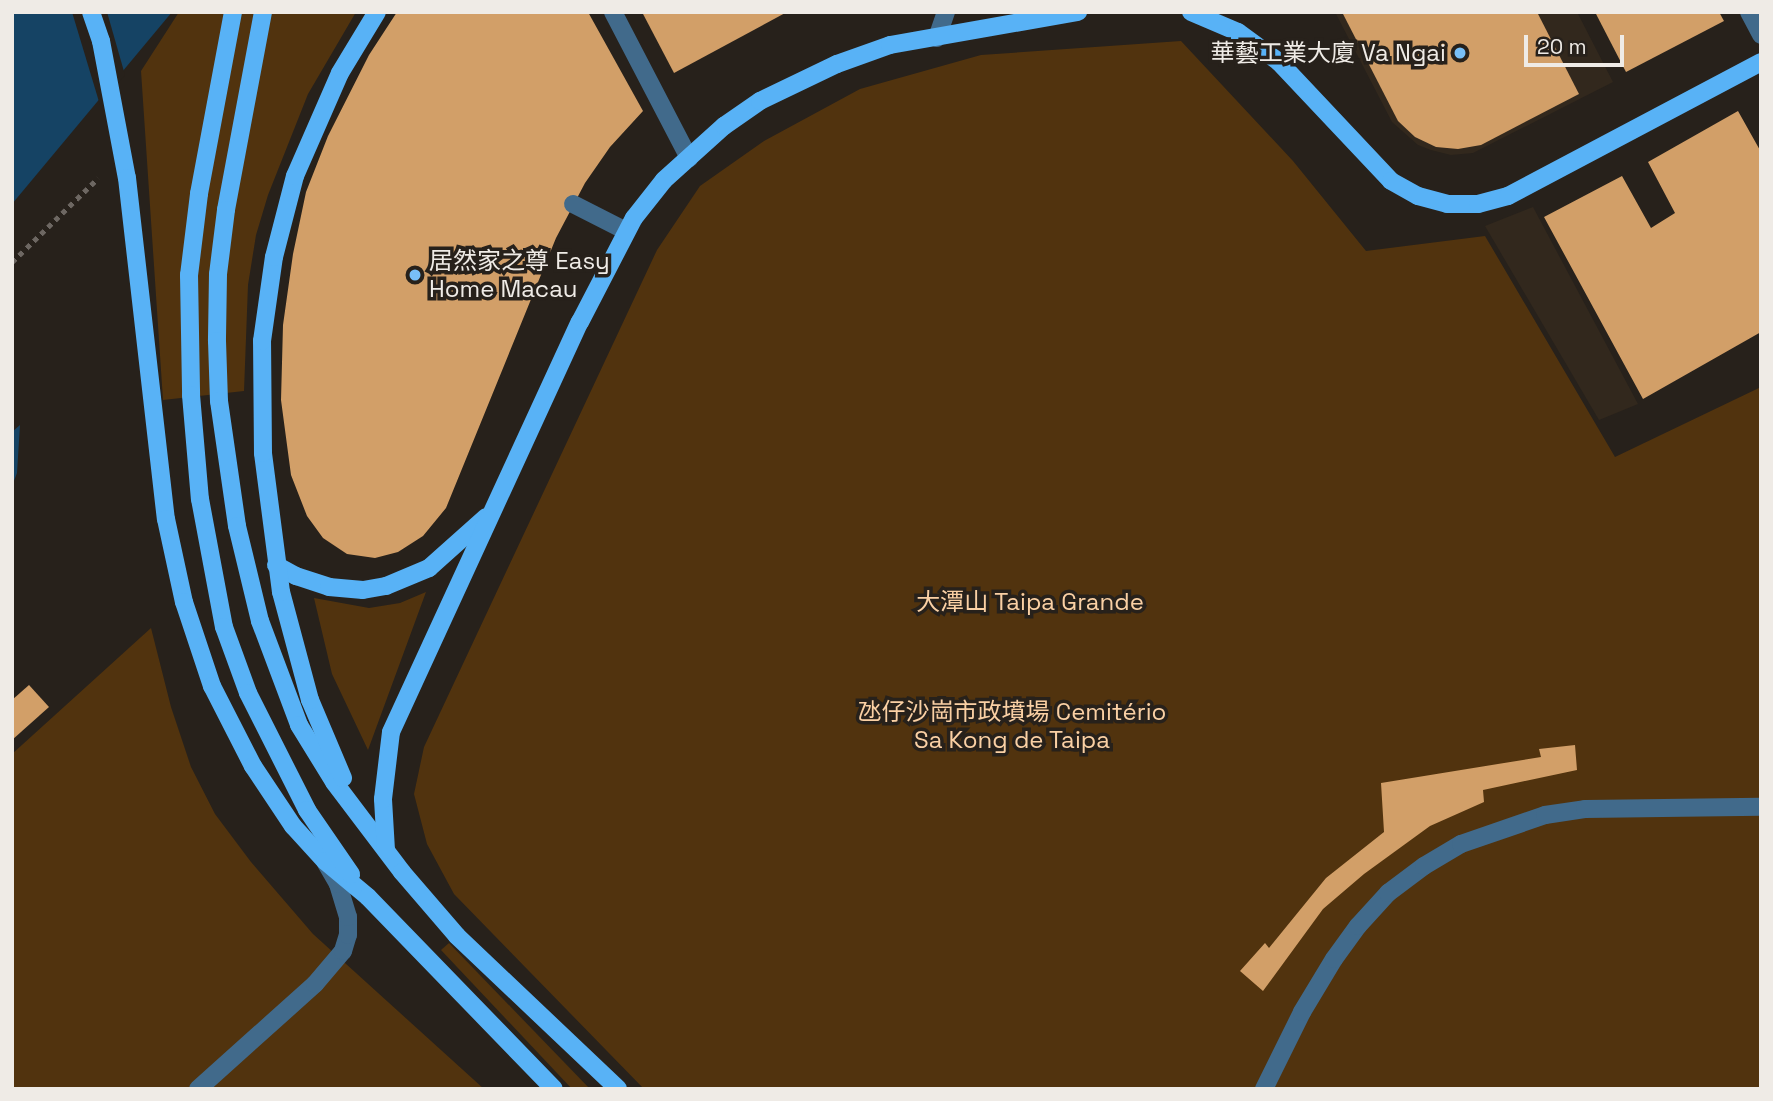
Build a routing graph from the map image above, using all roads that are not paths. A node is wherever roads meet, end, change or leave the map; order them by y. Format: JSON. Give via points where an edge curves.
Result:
{"nodes":[{"id":1,"x":91,"y":12,"type":"edge"},
{"id":2,"x":233,"y":12,"type":"edge"},
{"id":3,"x":263,"y":12,"type":"edge"},
{"id":4,"x":377,"y":12,"type":"edge"},
{"id":5,"x":613,"y":12,"type":"edge"},
{"id":6,"x":946,"y":12,"type":"edge"},
{"id":7,"x":1078,"y":12,"type":"edge"},
{"id":8,"x":1191,"y":12,"type":"edge"},
{"id":9,"x":1749,"y":12,"type":"edge"},
{"id":10,"x":1212,"y":15,"type":"edge"},
{"id":11,"x":1761,"y":35,"type":"edge"},
{"id":12,"x":937,"y":38,"type":"junction"},
{"id":13,"x":1761,"y":62,"type":"edge"},
{"id":14,"x":689,"y":158,"type":"junction"},
{"id":15,"x":573,"y":204,"type":"dead end"},
{"id":16,"x":626,"y":231,"type":"junction"},
{"id":17,"x":494,"y":509,"type":"junction"},
{"id":18,"x":276,"y":565,"type":"junction"},
{"id":19,"x":1761,"y":807,"type":"edge"},
{"id":20,"x":386,"y":850,"type":"junction"},
{"id":21,"x":325,"y":861,"type":"junction"},
{"id":22,"x":368,"y":897,"type":"junction"},
{"id":23,"x":198,"y":1089,"type":"edge"},
{"id":24,"x":554,"y":1089,"type":"edge"},
{"id":25,"x":618,"y":1089,"type":"edge"},
{"id":26,"x":1264,"y":1089,"type":"edge"}],
"edges":[{"from":1,"to":21,"type":"main road","via":[[101,41],[127,178],[166,519],[184,603],[212,686],[253,766],[293,826]]},
{"from":2,"to":22,"type":"main road","via":[[199,194],[189,275],[191,396],[200,499],[224,627],[248,693],[307,810]]},
{"from":3,"to":20,"type":"main road","via":[[218,274],[219,401],[237,526],[260,621],[299,725],[334,782]]},
{"from":4,"to":18,"type":"main road","via":[[340,73],[305,150],[279,230],[268,285],[260,397]]},
{"from":5,"to":14,"type":"street"},
{"from":6,"to":12,"type":"street"},
{"from":7,"to":12,"type":"main road"},
{"from":8,"to":10,"type":"main road"},
{"from":9,"to":11,"type":"street"},
{"from":10,"to":13,"type":"main road","via":[[1279,62],[1391,181],[1418,197],[1447,204],[1478,204],[1508,196]]},
{"from":12,"to":14,"type":"main road","via":[[890,46],[800,80],[724,126]]},
{"from":14,"to":16,"type":"main road","via":[[664,180]]},
{"from":15,"to":16,"type":"street"},
{"from":16,"to":17,"type":"main road"},
{"from":17,"to":18,"type":"main road","via":[[429,569],[386,586],[363,590],[329,587]]},
{"from":17,"to":20,"type":"main road","via":[[391,732],[383,799]]},
{"from":18,"to":20,"type":"main road","via":[[310,700],[343,777]]},
{"from":19,"to":26,"type":"street","via":[[1585,809],[1545,815],[1461,844],[1397,887],[1358,926],[1302,1012]]},
{"from":20,"to":25,"type":"main road","via":[[457,936]]},
{"from":21,"to":22,"type":"main road"},
{"from":21,"to":23,"type":"street","via":[[348,917],[342,951],[315,984]]},
{"from":22,"to":24,"type":"main road"}]}
